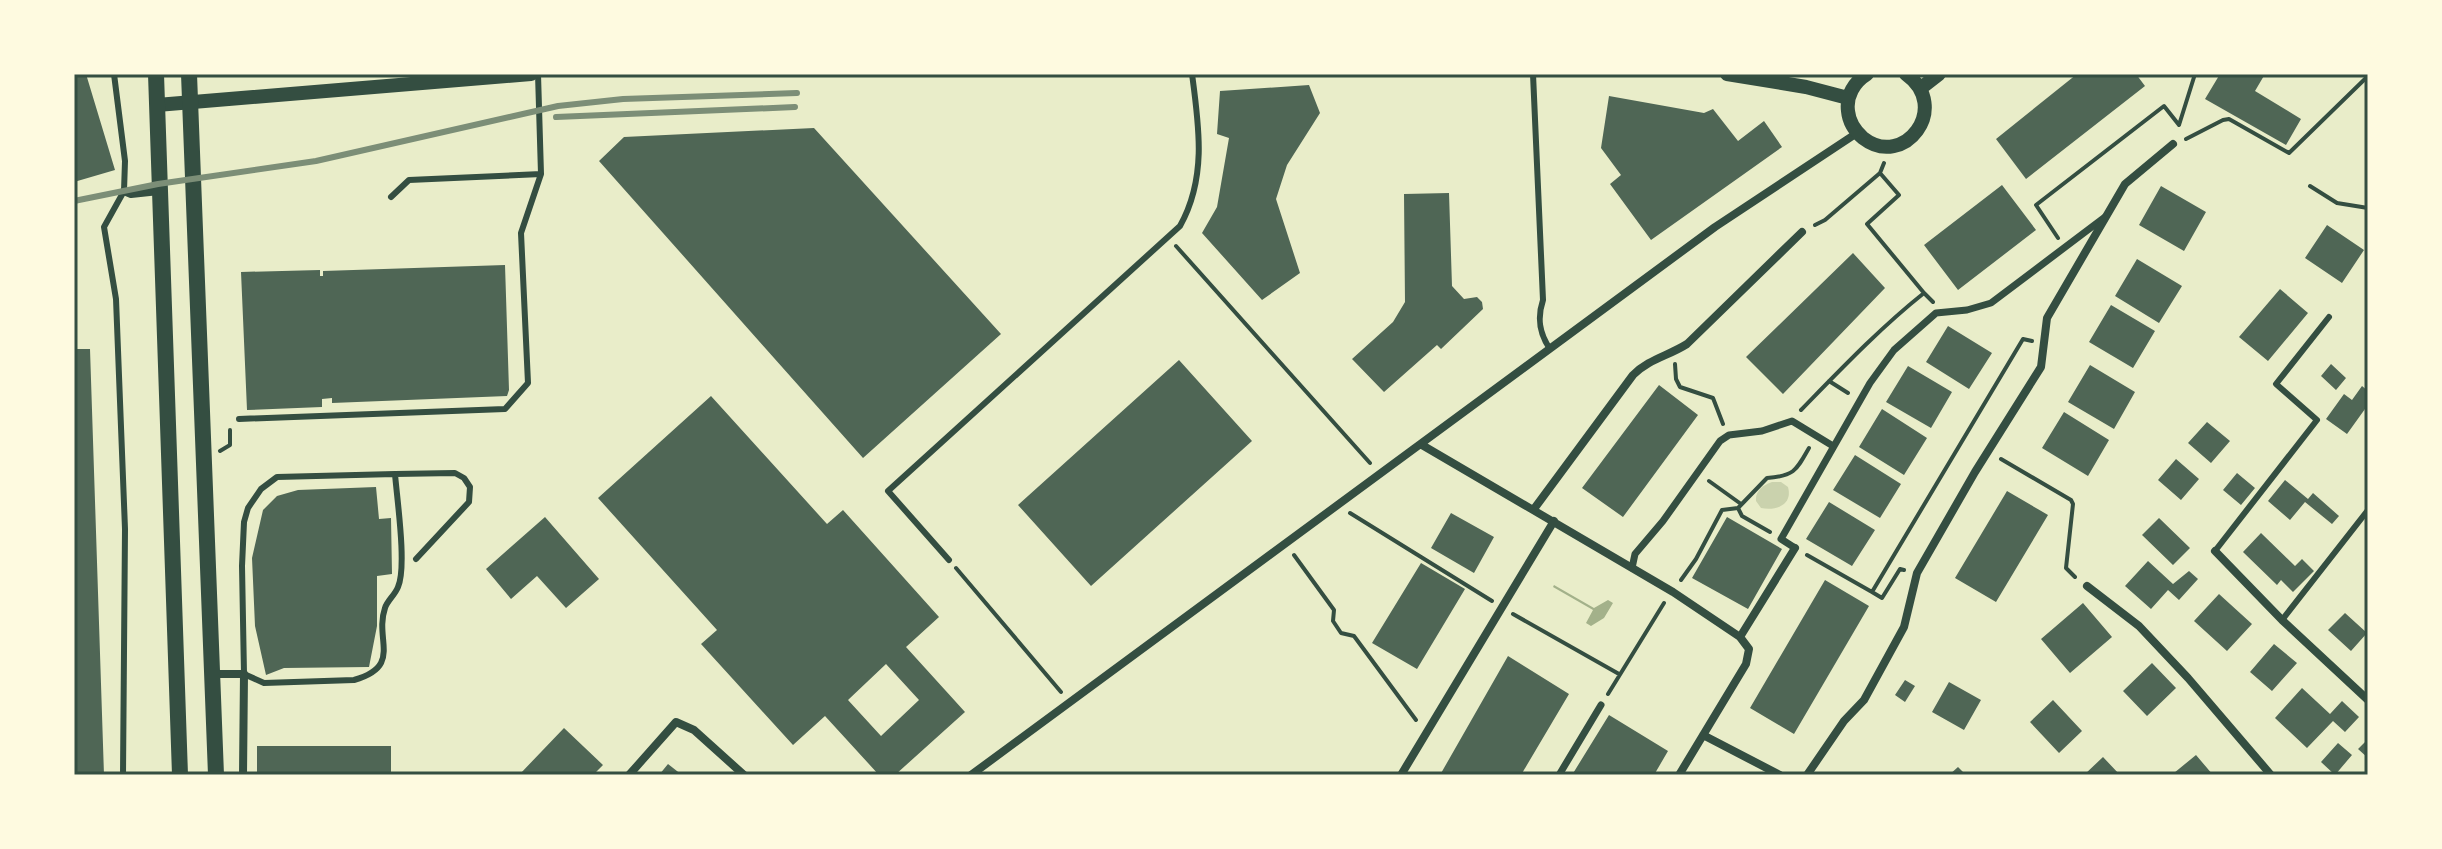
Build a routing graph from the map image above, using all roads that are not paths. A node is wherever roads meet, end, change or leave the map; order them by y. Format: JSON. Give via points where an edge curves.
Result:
{"nodes":[{"id":1,"x":114,"y":74,"type":"edge"},
{"id":2,"x":156,"y":74,"type":"edge"},
{"id":3,"x":189,"y":74,"type":"edge"},
{"id":4,"x":531,"y":74,"type":"edge"},
{"id":5,"x":538,"y":74,"type":"edge"},
{"id":6,"x":1192,"y":74,"type":"edge"},
{"id":7,"x":1533,"y":74,"type":"edge"},
{"id":8,"x":1727,"y":74,"type":"edge"},
{"id":9,"x":1867,"y":74,"type":"edge"},
{"id":10,"x":1906,"y":74,"type":"edge"},
{"id":11,"x":1939,"y":74,"type":"edge"},
{"id":12,"x":1921,"y":88,"type":"junction"},
{"id":13,"x":1848,"y":98,"type":"junction"},
{"id":14,"x":190,"y":102,"type":"junction"},
{"id":15,"x":157,"y":105,"type":"junction"},
{"id":16,"x":1857,"y":133,"type":"junction"},
{"id":17,"x":2173,"y":144,"type":"road end"},
{"id":18,"x":541,"y":174,"type":"junction"},
{"id":19,"x":124,"y":191,"type":"junction"},
{"id":20,"x":159,"y":191,"type":"junction"},
{"id":21,"x":391,"y":197,"type":"dead end"},
{"id":22,"x":2107,"y":216,"type":"junction"},
{"id":23,"x":1802,"y":232,"type":"road end"},
{"id":24,"x":2329,"y":317,"type":"dead end"},
{"id":25,"x":1550,"y":349,"type":"junction"},
{"id":26,"x":239,"y":419,"type":"road end"},
{"id":27,"x":1422,"y":445,"type":"junction"},
{"id":28,"x":1833,"y":446,"type":"junction"},
{"id":29,"x":395,"y":474,"type":"junction"},
{"id":30,"x":1534,"y":509,"type":"junction"},
{"id":31,"x":2368,"y":510,"type":"edge"},
{"id":32,"x":1554,"y":521,"type":"junction"},
{"id":33,"x":1795,"y":548,"type":"joint"},
{"id":34,"x":2215,"y":551,"type":"joint"},
{"id":35,"x":416,"y":559,"type":"dead end"},
{"id":36,"x":949,"y":560,"type":"road end"},
{"id":37,"x":1632,"y":568,"type":"junction"},
{"id":38,"x":2087,"y":586,"type":"road end"},
{"id":39,"x":2282,"y":620,"type":"junction"},
{"id":40,"x":1740,"y":637,"type":"junction"},
{"id":41,"x":213,"y":674,"type":"junction"},
{"id":42,"x":244,"y":674,"type":"junction"},
{"id":43,"x":2368,"y":700,"type":"edge"},
{"id":44,"x":1601,"y":705,"type":"road end"},
{"id":45,"x":1703,"y":735,"type":"junction"},
{"id":46,"x":123,"y":775,"type":"edge"},
{"id":47,"x":180,"y":775,"type":"edge"},
{"id":48,"x":216,"y":775,"type":"edge"},
{"id":49,"x":243,"y":775,"type":"edge"},
{"id":50,"x":629,"y":775,"type":"edge"},
{"id":51,"x":744,"y":775,"type":"edge"},
{"id":52,"x":971,"y":775,"type":"edge"},
{"id":53,"x":1401,"y":775,"type":"edge"},
{"id":54,"x":1559,"y":775,"type":"edge"},
{"id":55,"x":1679,"y":775,"type":"edge"},
{"id":56,"x":1780,"y":775,"type":"edge"},
{"id":57,"x":1807,"y":775,"type":"edge"},
{"id":58,"x":2271,"y":775,"type":"edge"}],
"edges":[{"from":1,"to":19,"type":"lane"},
{"from":2,"to":15,"type":"main road"},
{"from":3,"to":14,"type":"main road"},
{"from":4,"to":14,"type":"street"},
{"from":5,"to":18,"type":"lane"},
{"from":6,"to":36,"type":"lane","via":[[1201,135],[1190,205],[1180,226],[888,491]]},
{"from":7,"to":25,"type":"lane","via":[[1543,300],[1538,316]]},
{"from":8,"to":13,"type":"street"},
{"from":9,"to":13,"type":"street"},
{"from":10,"to":12,"type":"street"},
{"from":11,"to":12,"type":"street"},
{"from":12,"to":16,"type":"street","via":[[1925,113],[1914,135],[1879,146]]},
{"from":13,"to":16,"type":"street","via":[[1850,123]]},
{"from":14,"to":15,"type":"street"},
{"from":14,"to":41,"type":"main road"},
{"from":15,"to":20,"type":"main road"},
{"from":16,"to":25,"type":"street","via":[[1715,227]]},
{"from":17,"to":22,"type":"street","via":[[2125,184]]},
{"from":18,"to":21,"type":"lane","via":[[409,180]]},
{"from":18,"to":26,"type":"lane","via":[[521,233],[528,383],[505,409]]},
{"from":19,"to":20,"type":"street"},
{"from":19,"to":46,"type":"lane","via":[[104,227],[116,299],[124,499]]},
{"from":20,"to":47,"type":"main road"},
{"from":22,"to":28,"type":"street","via":[[1991,303],[1936,313],[1882,364]]},
{"from":22,"to":57,"type":"street","via":[[2047,318],[2041,367],[1917,573],[1904,627],[1864,700]]},
{"from":23,"to":30,"type":"street","via":[[1687,344],[1644,364],[1633,375]]},
{"from":24,"to":34,"type":"lane","via":[[2276,384],[2317,420]]},
{"from":25,"to":27,"type":"street"},
{"from":27,"to":30,"type":"street"},
{"from":27,"to":52,"type":"street"},
{"from":28,"to":33,"type":"street","via":[[1781,539]]},
{"from":28,"to":37,"type":"street","via":[[1792,421],[1725,438],[1635,554]]},
{"from":29,"to":35,"type":"lane","via":[[455,473],[470,487],[469,502]]},
{"from":29,"to":42,"type":"lane","via":[[277,477],[261,489],[244,522]]},
{"from":29,"to":42,"type":"lane","via":[[401,565],[399,586],[384,609],[379,668],[354,680],[264,683]]},
{"from":30,"to":32,"type":"street"},
{"from":31,"to":39,"type":"lane"},
{"from":32,"to":37,"type":"street"},
{"from":32,"to":53,"type":"street"},
{"from":33,"to":40,"type":"street"},
{"from":34,"to":39,"type":"street"},
{"from":37,"to":40,"type":"street"},
{"from":38,"to":58,"type":"street","via":[[2139,626]]},
{"from":39,"to":43,"type":"street"},
{"from":40,"to":45,"type":"street","via":[[1749,649],[1746,664]]},
{"from":41,"to":42,"type":"street"},
{"from":41,"to":48,"type":"main road"},
{"from":42,"to":49,"type":"street"},
{"from":44,"to":54,"type":"street"},
{"from":45,"to":55,"type":"street"},
{"from":45,"to":56,"type":"street"},
{"from":50,"to":51,"type":"street","via":[[676,722],[694,730]]}]}
